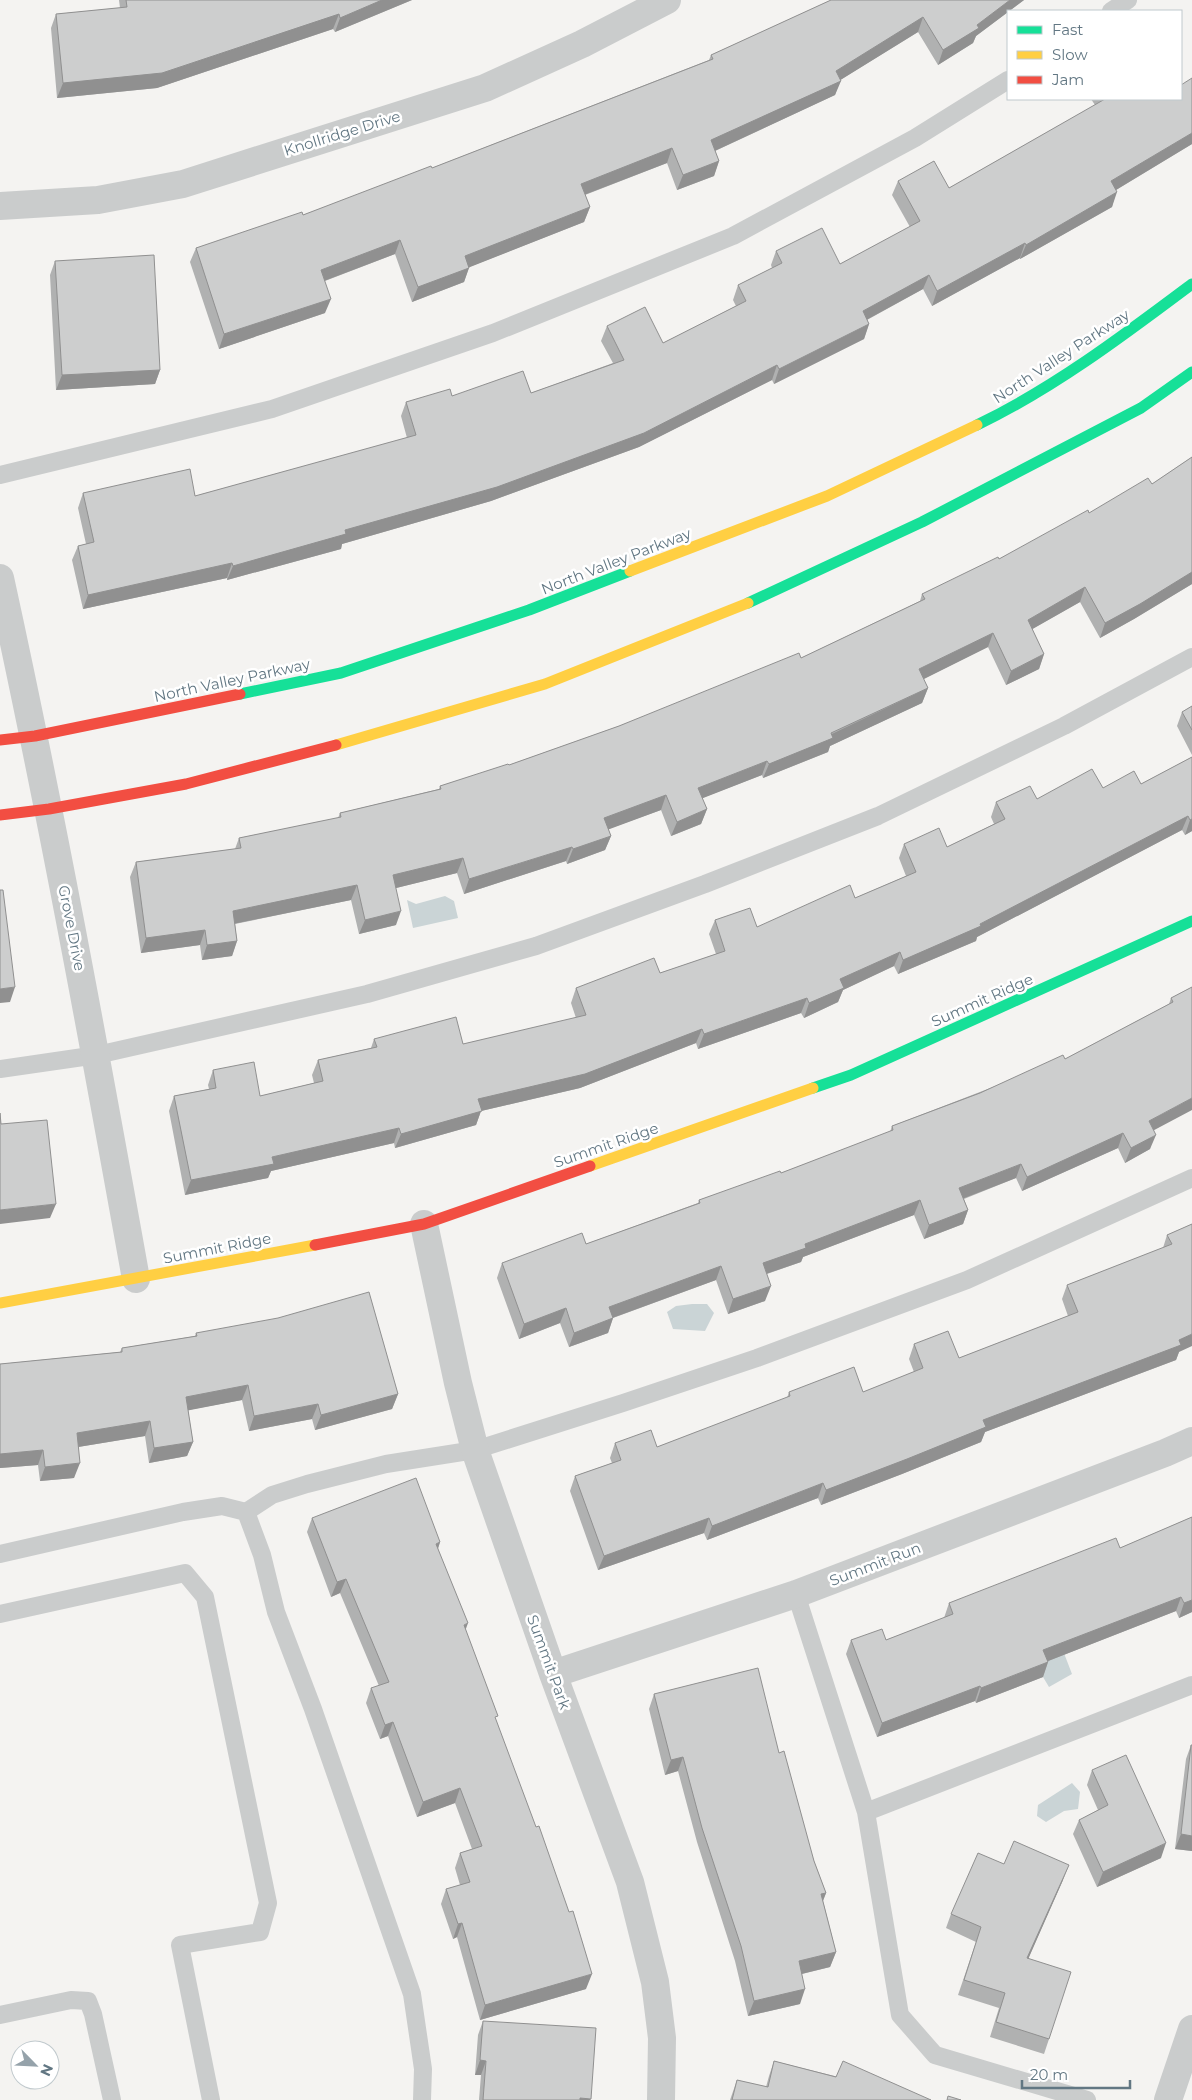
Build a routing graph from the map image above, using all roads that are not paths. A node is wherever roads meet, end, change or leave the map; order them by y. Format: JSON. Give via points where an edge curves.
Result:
{"nodes":[{"id":1,"x":667,"y":0,"type":"edge"},
{"id":2,"x":1128,"y":0,"type":"edge"},
{"id":3,"x":1113,"y":10,"type":"edge"},
{"id":4,"x":1007,"y":81,"type":"edge"},
{"id":5,"x":0,"y":206,"type":"edge"},
{"id":6,"x":1192,"y":284,"type":"edge"},
{"id":7,"x":1192,"y":372,"type":"edge"},
{"id":8,"x":0,"y":476,"type":"edge"},
{"id":9,"x":0,"y":578,"type":"edge"},
{"id":10,"x":1192,"y":657,"type":"edge"},
{"id":11,"x":35,"y":736,"type":"junction"},
{"id":12,"x":0,"y":740,"type":"edge"},
{"id":13,"x":49,"y":809,"type":"junction"},
{"id":14,"x":0,"y":815,"type":"edge"},
{"id":15,"x":1192,"y":922,"type":"edge"},
{"id":16,"x":97,"y":1056,"type":"junction"},
{"id":17,"x":0,"y":1069,"type":"edge"},
{"id":18,"x":1192,"y":1178,"type":"edge"},
{"id":19,"x":424,"y":1224,"type":"junction"},
{"id":20,"x":136,"y":1279,"type":"junction"},
{"id":21,"x":0,"y":1303,"type":"edge"},
{"id":22,"x":1192,"y":1441,"type":"edge"},
{"id":23,"x":475,"y":1450,"type":"junction"},
{"id":24,"x":246,"y":1512,"type":"junction"},
{"id":25,"x":0,"y":1554,"type":"edge"},
{"id":26,"x":796,"y":1594,"type":"junction"},
{"id":27,"x":0,"y":1614,"type":"edge"},
{"id":28,"x":553,"y":1674,"type":"junction"},
{"id":29,"x":1192,"y":1685,"type":"edge"},
{"id":30,"x":866,"y":1812,"type":"junction"},
{"id":31,"x":0,"y":2015,"type":"edge"},
{"id":32,"x":1192,"y":2030,"type":"edge"},
{"id":33,"x":112,"y":2100,"type":"edge"},
{"id":34,"x":211,"y":2100,"type":"edge"},
{"id":35,"x":422,"y":2100,"type":"edge"},
{"id":36,"x":661,"y":2100,"type":"edge"},
{"id":37,"x":1086,"y":2100,"type":"edge"},
{"id":38,"x":1168,"y":2100,"type":"edge"}],
"edges":[{"from":1,"to":5,"type":"street","name":"Knollridge Drive","via":[[582,44],[485,88],[192,181],[98,200]]},
{"from":2,"to":3,"type":"lane"},
{"from":4,"to":8,"type":"lane","via":[[915,138],[734,236],[493,333],[272,409]]},
{"from":6,"to":11,"type":"street","name":"North Valley Parkway","via":[[1119,339],[1012,408],[827,496],[529,610],[341,673]]},
{"from":7,"to":13,"type":"street","via":[[1141,408],[922,522],[732,610],[545,684],[361,739],[186,784]]},
{"from":9,"to":11,"type":"street","name":"Grove Drive"},
{"from":10,"to":16,"type":"lane","via":[[1064,726],[878,816],[705,884],[554,939],[367,994]]},
{"from":11,"to":12,"type":"street","name":"North Valley Parkway"},
{"from":11,"to":13,"type":"street","name":"Grove Drive"},
{"from":13,"to":14,"type":"street"},
{"from":13,"to":16,"type":"street","name":"Grove Drive"},
{"from":15,"to":19,"type":"street","name":"Summit Ridge","via":[[851,1075]]},
{"from":16,"to":17,"type":"lane"},
{"from":16,"to":20,"type":"street","name":"Grove Drive"},
{"from":18,"to":23,"type":"lane","via":[[967,1280],[757,1358]]},
{"from":19,"to":20,"type":"street","name":"Summit Ridge"},
{"from":19,"to":23,"type":"street","name":"Summit Park"},
{"from":20,"to":21,"type":"street","name":"Summit Ridge"},
{"from":22,"to":26,"type":"street","name":"Summit Run"},
{"from":23,"to":24,"type":"lane","via":[[386,1464],[307,1484],[272,1495]]},
{"from":23,"to":28,"type":"street","name":"Summit Park"},
{"from":24,"to":25,"type":"lane","via":[[222,1506],[183,1512]]},
{"from":24,"to":35,"type":"lane","via":[[262,1555],[276,1612],[412,1994],[423,2069]]},
{"from":26,"to":28,"type":"street","name":"Summit Run"},
{"from":26,"to":30,"type":"lane"},
{"from":27,"to":34,"type":"lane","via":[[185,1573],[205,1597],[268,1903],[260,1932],[180,1945]]},
{"from":28,"to":36,"type":"street","name":"Summit Park","via":[[630,1882],[655,1982],[662,2038]]},
{"from":29,"to":30,"type":"lane"},
{"from":30,"to":37,"type":"lane","via":[[900,2016],[935,2055]]},
{"from":31,"to":33,"type":"lane","via":[[71,2000],[88,2002]]},
{"from":32,"to":38,"type":"street"}]}
